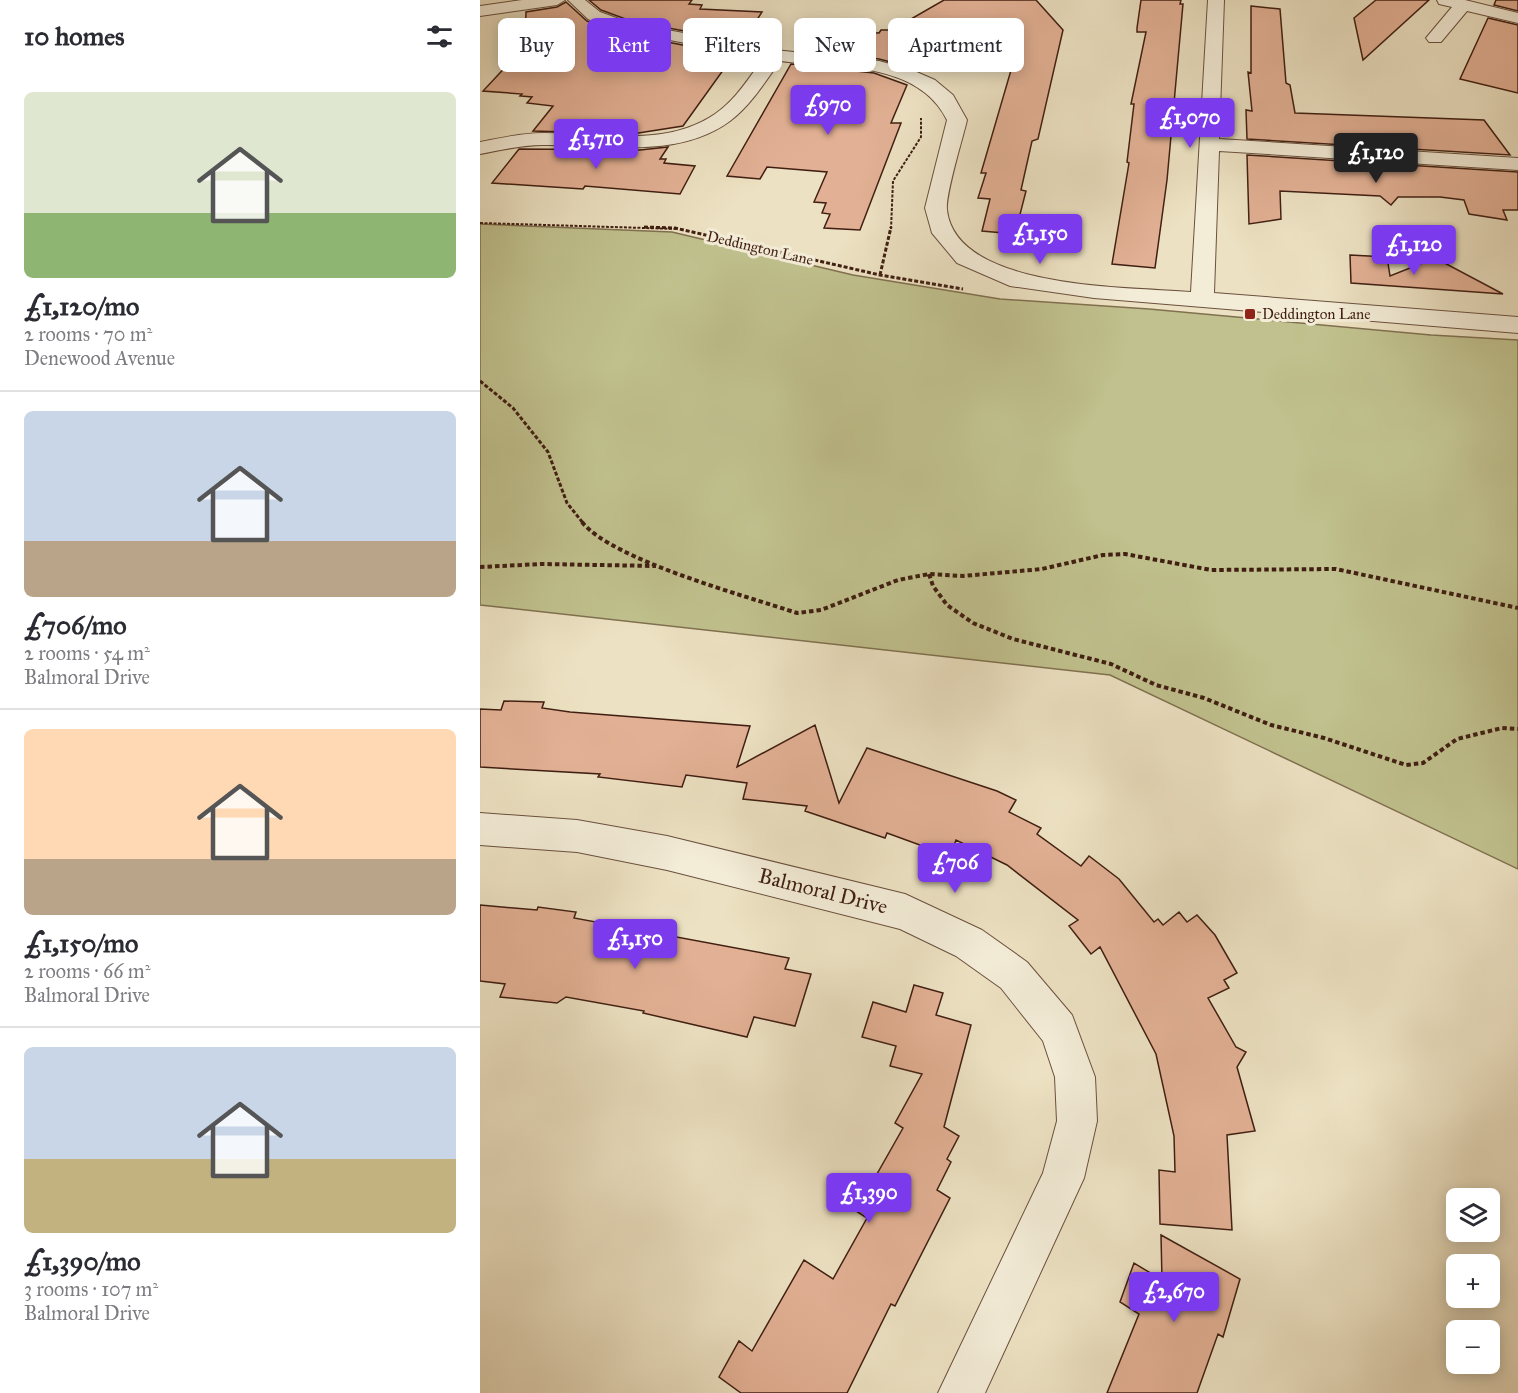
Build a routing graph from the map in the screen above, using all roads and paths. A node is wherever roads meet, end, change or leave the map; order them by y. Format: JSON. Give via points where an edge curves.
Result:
{"nodes":[{"id":1,"x":556,"y":0,"type":"edge"},
{"id":2,"x":576,"y":0,"type":"edge"},
{"id":3,"x":1216,"y":0,"type":"edge"},
{"id":4,"x":1445,"y":0,"type":"edge"},
{"id":5,"x":1463,"y":5,"type":"junction"},
{"id":6,"x":480,"y":11,"type":"edge"},
{"id":7,"x":1518,"y":18,"type":"edge"},
{"id":8,"x":683,"y":37,"type":"edge"},
{"id":9,"x":1435,"y":38,"type":"dead end"},
{"id":10,"x":782,"y":56,"type":"edge"},
{"id":11,"x":762,"y":72,"type":"edge"},
{"id":12,"x":913,"y":76,"type":"junction"},
{"id":13,"x":688,"y":135,"type":"junction"},
{"id":14,"x":1209,"y":144,"type":"junction"},
{"id":15,"x":480,"y":148,"type":"edge"},
{"id":16,"x":702,"y":153,"type":"dead end"},
{"id":17,"x":1518,"y":164,"type":"edge"},
{"id":18,"x":480,"y":223,"type":"edge"},
{"id":19,"x":880,"y":275,"type":"junction"},
{"id":20,"x":966,"y":289,"type":"dead end"},
{"id":21,"x":1202,"y":300,"type":"junction"},
{"id":22,"x":1518,"y":325,"type":"edge"},
{"id":23,"x":480,"y":381,"type":"edge"},
{"id":24,"x":661,"y":566,"type":"junction"},
{"id":25,"x":480,"y":567,"type":"edge"},
{"id":26,"x":929,"y":574,"type":"junction"},
{"id":27,"x":1518,"y":608,"type":"edge"},
{"id":28,"x":1518,"y":729,"type":"edge"},
{"id":29,"x":480,"y":829,"type":"edge"},
{"id":30,"x":961,"y":1393,"type":"edge"}],
"edges":[{"from":1,"to":6,"type":"street"},
{"from":2,"to":8,"type":"street","via":[[587,11],[610,22]]},
{"from":3,"to":14,"type":"street"},
{"from":4,"to":5,"type":"street"},
{"from":5,"to":7,"type":"street"},
{"from":5,"to":9,"type":"street"},
{"from":10,"to":12,"type":"street","via":[[869,65]]},
{"from":11,"to":13,"type":"street","via":[[723,117]]},
{"from":12,"to":19,"type":"path","via":[[920,97],[921,137],[893,181],[891,230]]},
{"from":12,"to":21,"type":"street","via":[[938,91],[954,110],[956,132],[936,208],[943,233],[965,258],[1018,281],[1051,287]]},
{"from":13,"to":15,"type":"street","via":[[652,141],[540,139],[507,134]]},
{"from":13,"to":16,"type":"street"},
{"from":14,"to":17,"type":"street"},
{"from":14,"to":21,"type":"street"},
{"from":18,"to":19,"type":"path","name":"Deddington Lane","via":[[675,228]]},
{"from":19,"to":20,"type":"path","name":"Deddington Lane"},
{"from":21,"to":22,"type":"street"},
{"from":23,"to":24,"type":"path","via":[[513,408],[548,452],[567,503],[590,532],[620,550]]},
{"from":24,"to":25,"type":"path"},
{"from":24,"to":26,"type":"path","via":[[797,613],[821,610],[898,580]]},
{"from":26,"to":27,"type":"path","via":[[963,576],[1042,569],[1125,554],[1211,570],[1336,569]]},
{"from":26,"to":28,"type":"path","via":[[948,605],[973,623],[1013,639],[1111,664],[1156,685],[1204,698],[1271,725],[1406,765],[1423,763],[1457,740],[1502,728]]},
{"from":29,"to":30,"type":"street","name":"Balmoral Drive","via":[[577,836],[667,853],[905,912],[969,943],[1014,975],[1058,1029],[1075,1077],[1077,1121],[1063,1178]]}]}
